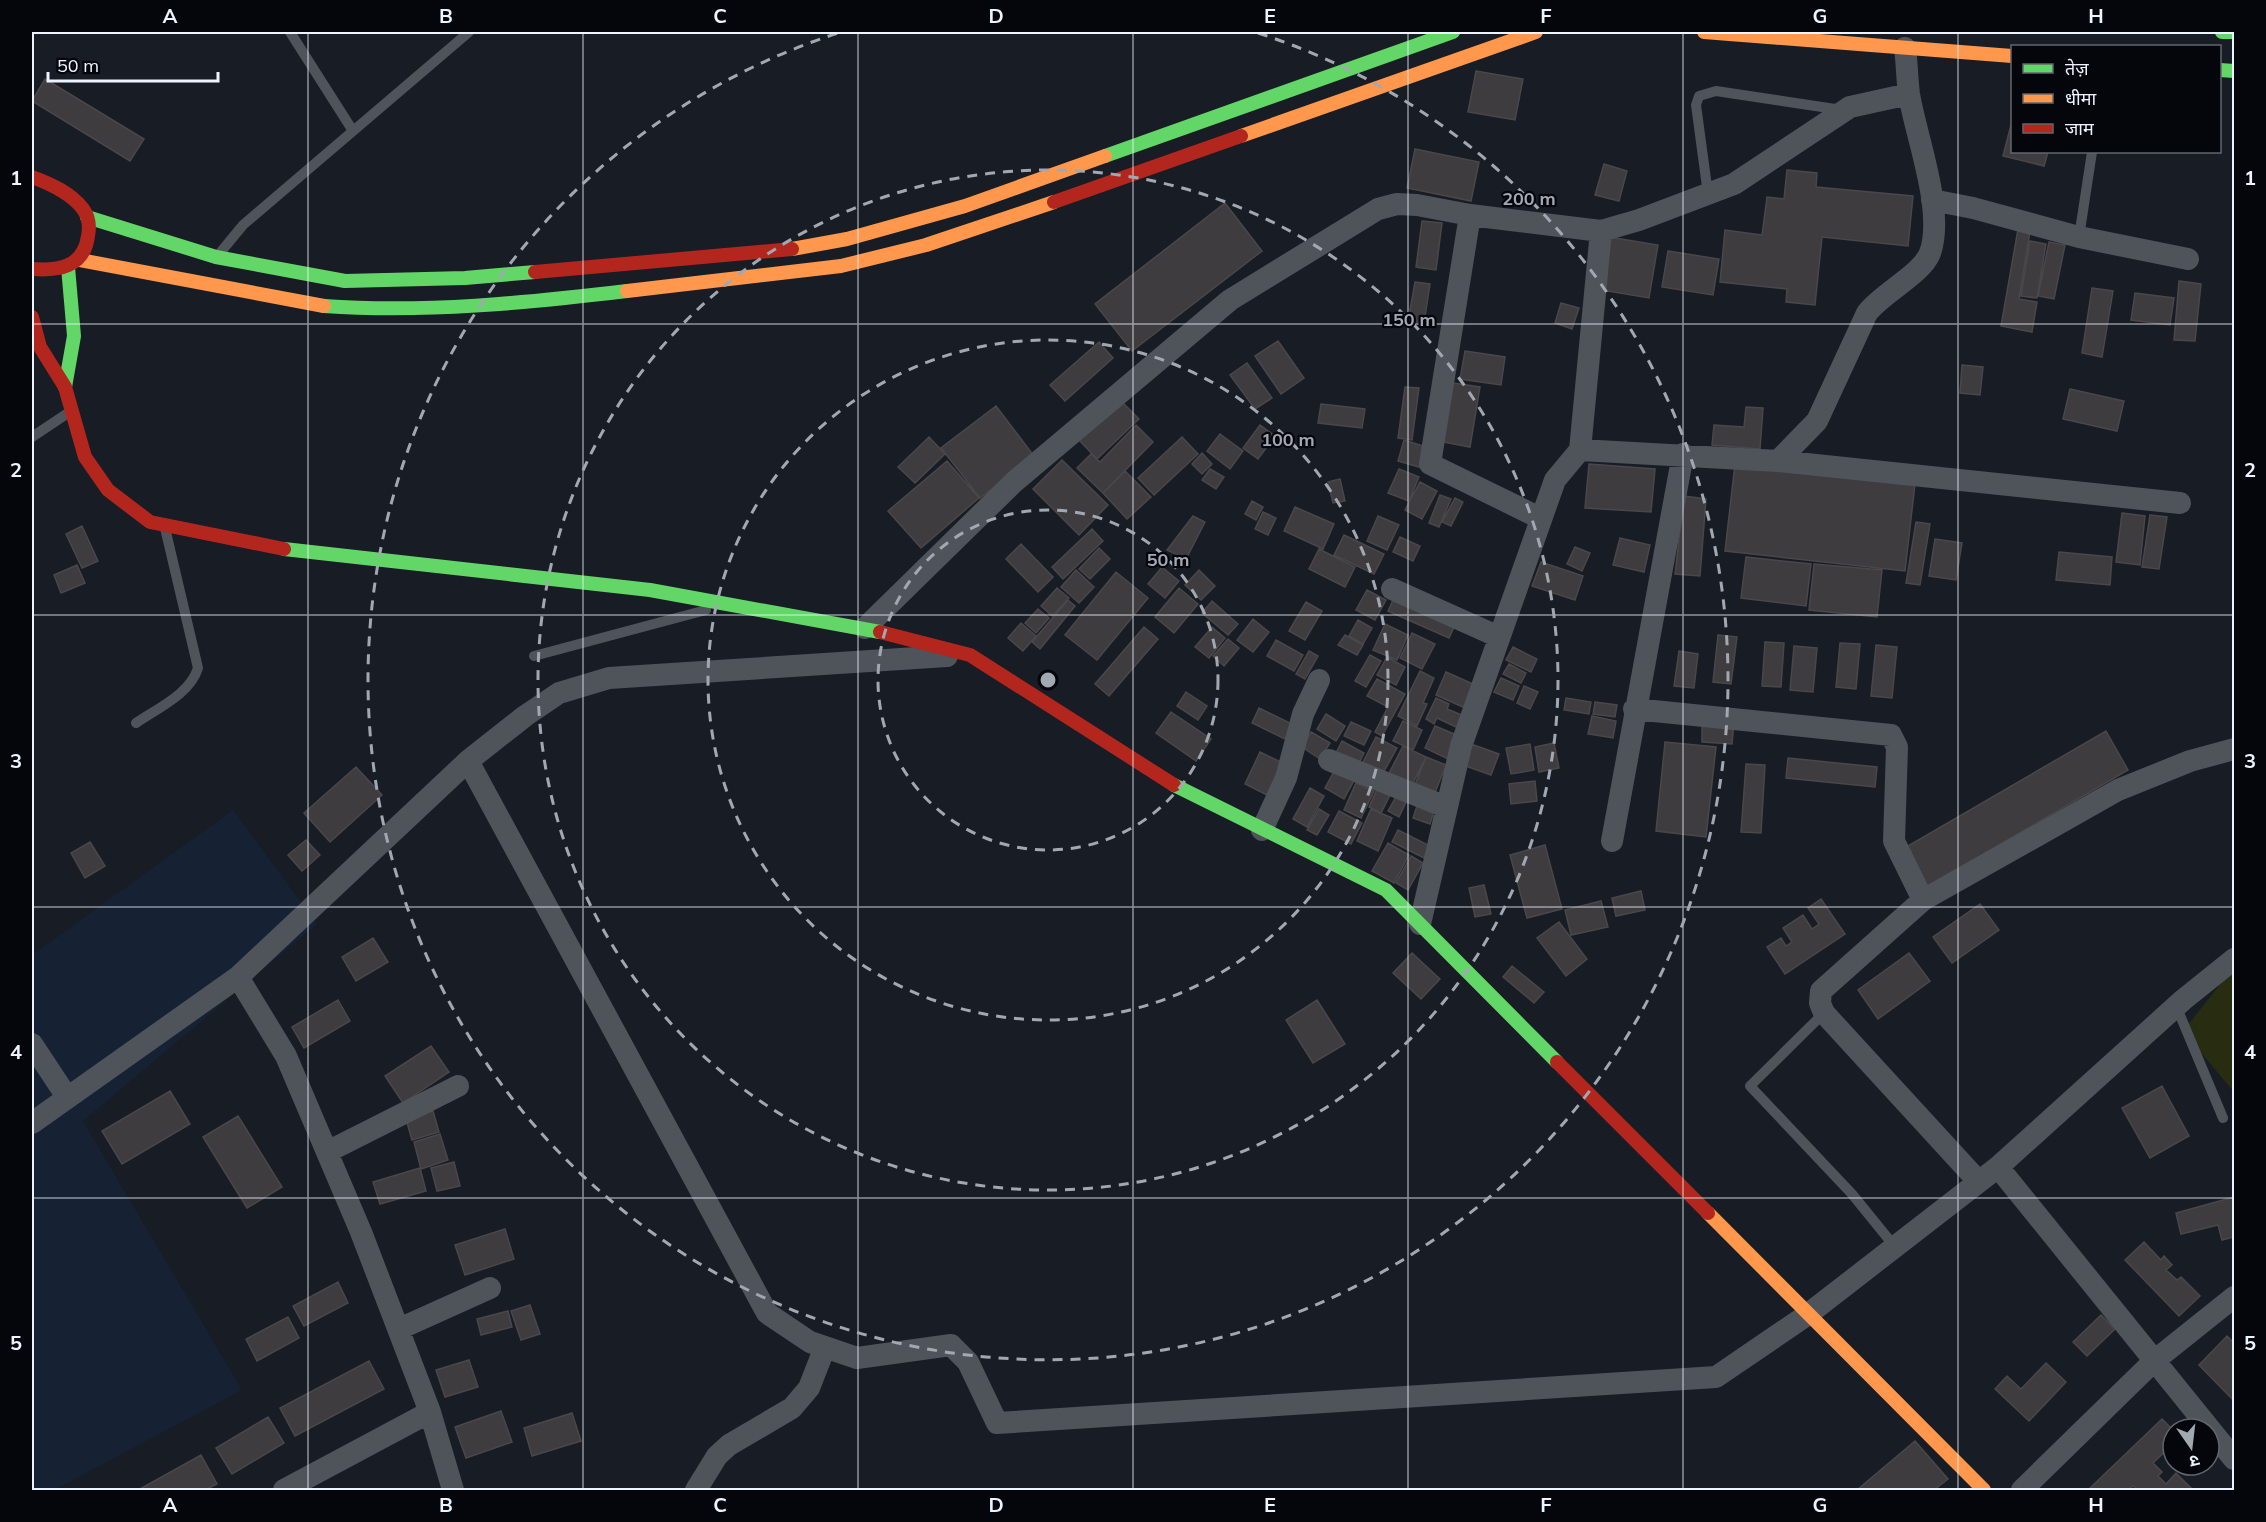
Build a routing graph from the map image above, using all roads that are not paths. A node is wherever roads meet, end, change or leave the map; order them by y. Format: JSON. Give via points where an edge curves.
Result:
{"nodes":[{"id":1,"x":290,"y":32,"type":"edge"},
{"id":2,"x":469,"y":32,"type":"edge"},
{"id":3,"x":1453,"y":32,"type":"edge"},
{"id":4,"x":1536,"y":32,"type":"edge"},
{"id":5,"x":1704,"y":32,"type":"edge"},
{"id":6,"x":2222,"y":32,"type":"edge"},
{"id":7,"x":2235,"y":32,"type":"edge"},
{"id":8,"x":1905,"y":48,"type":"junction"},
{"id":9,"x":2011,"y":56,"type":"edge"},
{"id":10,"x":1909,"y":94,"type":"junction"},
{"id":11,"x":1843,"y":110,"type":"junction"},
{"id":12,"x":353,"y":131,"type":"junction"},
{"id":13,"x":2092,"y":153,"type":"edge"},
{"id":14,"x":32,"y":177,"type":"edge"},
{"id":15,"x":1708,"y":194,"type":"junction"},
{"id":16,"x":1932,"y":200,"type":"junction"},
{"id":17,"x":1470,"y":214,"type":"junction"},
{"id":18,"x":87,"y":217,"type":"junction"},
{"id":19,"x":1601,"y":231,"type":"junction"},
{"id":20,"x":2079,"y":237,"type":"junction"},
{"id":21,"x":216,"y":257,"type":"junction"},
{"id":22,"x":2188,"y":259,"type":"dead end"},
{"id":23,"x":74,"y":264,"type":"junction"},
{"id":24,"x":32,"y":269,"type":"edge"},
{"id":25,"x":32,"y":317,"type":"edge"},
{"id":26,"x":65,"y":387,"type":"junction"},
{"id":27,"x":71,"y":412,"type":"junction"},
{"id":28,"x":32,"y":437,"type":"edge"},
{"id":29,"x":1580,"y":450,"type":"junction"},
{"id":30,"x":1683,"y":454,"type":"junction"},
{"id":31,"x":1778,"y":461,"type":"junction"},
{"id":32,"x":2180,"y":503,"type":"dead end"},
{"id":33,"x":1540,"y":518,"type":"junction"},
{"id":34,"x":164,"y":525,"type":"junction"},
{"id":35,"x":1392,"y":589,"type":"dead end"},
{"id":36,"x":730,"y":604,"type":"junction"},
{"id":37,"x":865,"y":628,"type":"junction"},
{"id":38,"x":1499,"y":637,"type":"junction"},
{"id":39,"x":970,"y":655,"type":"junction"},
{"id":40,"x":534,"y":656,"type":"dead end"},
{"id":41,"x":1319,"y":680,"type":"dead end"},
{"id":42,"x":1634,"y":709,"type":"junction"},
{"id":43,"x":136,"y":723,"type":"dead end"},
{"id":44,"x":2235,"y":749,"type":"edge"},
{"id":45,"x":1329,"y":760,"type":"dead end"},
{"id":46,"x":468,"y":761,"type":"junction"},
{"id":47,"x":1446,"y":807,"type":"junction"},
{"id":48,"x":1263,"y":830,"type":"junction"},
{"id":49,"x":1612,"y":841,"type":"dead end"},
{"id":50,"x":1923,"y":900,"type":"junction"},
{"id":51,"x":1420,"y":924,"type":"junction"},
{"id":52,"x":2235,"y":959,"type":"edge"},
{"id":53,"x":238,"y":977,"type":"junction"},
{"id":54,"x":2177,"y":1008,"type":"junction"},
{"id":55,"x":1824,"y":1013,"type":"junction"},
{"id":56,"x":32,"y":1044,"type":"edge"},
{"id":57,"x":458,"y":1086,"type":"dead end"},
{"id":58,"x":67,"y":1097,"type":"junction"},
{"id":59,"x":2223,"y":1118,"type":"dead end"},
{"id":60,"x":32,"y":1123,"type":"edge"},
{"id":61,"x":327,"y":1152,"type":"junction"},
{"id":62,"x":1998,"y":1167,"type":"junction"},
{"id":63,"x":1979,"y":1182,"type":"junction"},
{"id":64,"x":1895,"y":1247,"type":"junction"},
{"id":65,"x":490,"y":1288,"type":"dead end"},
{"id":66,"x":2235,"y":1297,"type":"edge"},
{"id":67,"x":1807,"y":1315,"type":"junction"},
{"id":68,"x":399,"y":1329,"type":"junction"},
{"id":69,"x":825,"y":1347,"type":"junction"},
{"id":70,"x":2154,"y":1361,"type":"junction"},
{"id":71,"x":430,"y":1412,"type":"junction"},
{"id":72,"x":2235,"y":1458,"type":"edge"},
{"id":73,"x":284,"y":1491,"type":"edge"},
{"id":74,"x":453,"y":1491,"type":"edge"},
{"id":75,"x":696,"y":1491,"type":"edge"},
{"id":76,"x":1984,"y":1491,"type":"edge"},
{"id":77,"x":2022,"y":1491,"type":"edge"}],
"edges":[{"from":1,"to":12,"type":"lane"},
{"from":2,"to":12,"type":"lane"},
{"from":3,"to":21,"type":"main road","via":[[965,206],[825,244],[465,278],[374,282],[345,281]]},
{"from":4,"to":23,"type":"main road","via":[[1003,220],[927,245],[841,266],[537,302],[381,310],[317,305]]},
{"from":5,"to":8,"type":"main road"},
{"from":6,"to":7,"type":"main road"},
{"from":8,"to":9,"type":"main road"},
{"from":8,"to":10,"type":"street"},
{"from":10,"to":11,"type":"street"},
{"from":10,"to":16,"type":"street"},
{"from":11,"to":15,"type":"street","via":[[1765,165]]},
{"from":11,"to":15,"type":"lane","via":[[1716,91],[1699,96],[1696,105]]},
{"from":12,"to":21,"type":"lane","via":[[243,225]]},
{"from":13,"to":20,"type":"lane"},
{"from":14,"to":18,"type":"main road","via":[[64,193]]},
{"from":15,"to":19,"type":"street"},
{"from":16,"to":20,"type":"street"},
{"from":16,"to":31,"type":"street","via":[[1929,254],[1867,312],[1817,421]]},
{"from":17,"to":19,"type":"street"},
{"from":17,"to":33,"type":"street","via":[[1430,464]]},
{"from":17,"to":37,"type":"street","via":[[1417,205],[1397,204],[1378,209],[1230,300],[1014,482]]},
{"from":18,"to":21,"type":"main road"},
{"from":18,"to":23,"type":"main road","via":[[87,249]]},
{"from":19,"to":29,"type":"street"},
{"from":20,"to":22,"type":"street"},
{"from":23,"to":24,"type":"main road","via":[[50,271]]},
{"from":23,"to":26,"type":"main road","via":[[74,336]]},
{"from":25,"to":26,"type":"main road","via":[[40,347]]},
{"from":26,"to":27,"type":"main road"},
{"from":27,"to":28,"type":"lane"},
{"from":27,"to":34,"type":"main road","via":[[85,456],[108,490],[150,522]]},
{"from":29,"to":30,"type":"street"},
{"from":29,"to":33,"type":"street","via":[[1555,480]]},
{"from":30,"to":31,"type":"street"},
{"from":30,"to":42,"type":"street"},
{"from":31,"to":32,"type":"street"},
{"from":33,"to":38,"type":"street"},
{"from":34,"to":36,"type":"main road","via":[[260,546],[650,590]]},
{"from":34,"to":43,"type":"lane","via":[[198,668],[195,679],[184,690]]},
{"from":35,"to":38,"type":"street"},
{"from":36,"to":37,"type":"main road"},
{"from":36,"to":40,"type":"lane"},
{"from":37,"to":39,"type":"main road"},
{"from":38,"to":47,"type":"street","via":[[1461,746]]},
{"from":39,"to":46,"type":"street","via":[[609,678],[559,693]]},
{"from":39,"to":48,"type":"main road","via":[[1161,779]]},
{"from":41,"to":48,"type":"street","via":[[1303,714],[1286,778]]},
{"from":42,"to":49,"type":"street"},
{"from":42,"to":50,"type":"street","via":[[1891,735],[1897,747],[1894,841]]},
{"from":44,"to":50,"type":"street","via":[[2190,761],[2118,790]]},
{"from":45,"to":47,"type":"street"},
{"from":46,"to":53,"type":"street"},
{"from":46,"to":69,"type":"street","via":[[767,1313],[810,1342]]},
{"from":47,"to":51,"type":"street"},
{"from":48,"to":51,"type":"main road","via":[[1386,890]]},
{"from":50,"to":55,"type":"street","via":[[1821,991]]},
{"from":51,"to":67,"type":"main road"},
{"from":52,"to":54,"type":"street"},
{"from":53,"to":58,"type":"street"},
{"from":53,"to":61,"type":"street","via":[[286,1056]]},
{"from":54,"to":59,"type":"lane"},
{"from":54,"to":62,"type":"street"},
{"from":55,"to":63,"type":"street"},
{"from":55,"to":64,"type":"lane","via":[[1750,1086],[1852,1194]]},
{"from":56,"to":58,"type":"street"},
{"from":57,"to":61,"type":"street"},
{"from":58,"to":60,"type":"street"},
{"from":61,"to":68,"type":"street"},
{"from":62,"to":63,"type":"street"},
{"from":62,"to":70,"type":"street"},
{"from":63,"to":64,"type":"street"},
{"from":64,"to":67,"type":"street"},
{"from":65,"to":68,"type":"street"},
{"from":66,"to":70,"type":"street"},
{"from":67,"to":69,"type":"street","via":[[1716,1377],[997,1423],[971,1368],[951,1345],[856,1358]]},
{"from":67,"to":76,"type":"main road"},
{"from":68,"to":71,"type":"street"},
{"from":69,"to":75,"type":"street","via":[[809,1388],[792,1408],[729,1445],[717,1456]]},
{"from":70,"to":72,"type":"street"},
{"from":70,"to":77,"type":"street"},
{"from":71,"to":73,"type":"street"},
{"from":71,"to":74,"type":"street"}]}
